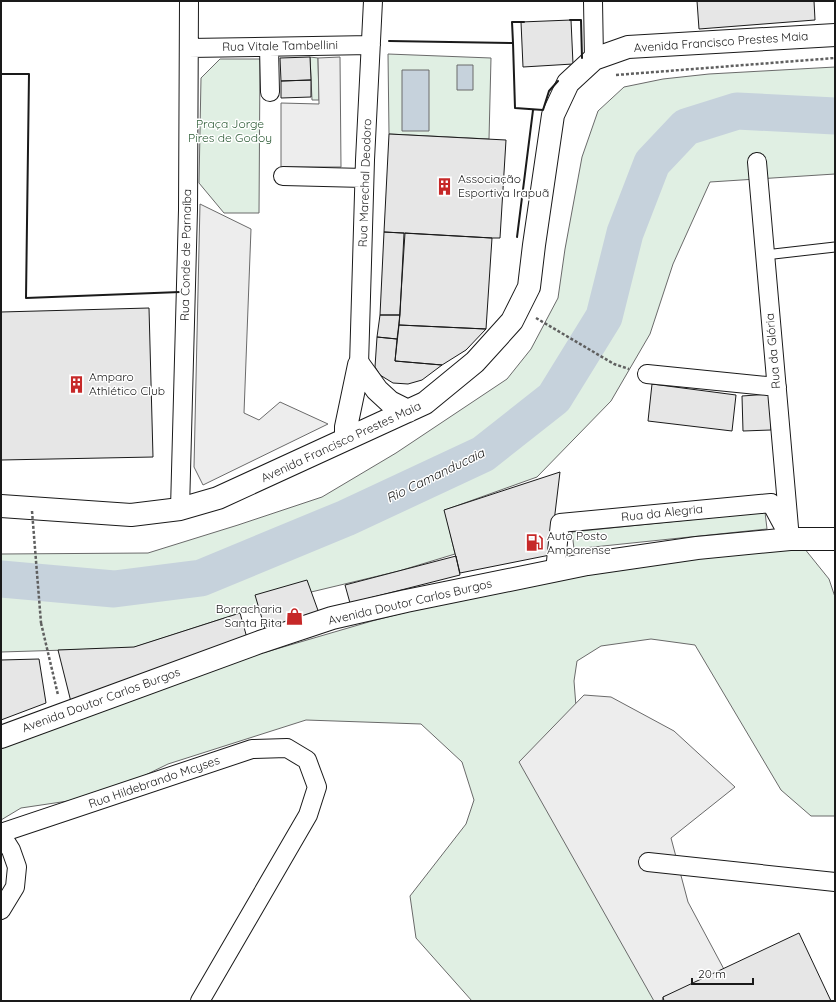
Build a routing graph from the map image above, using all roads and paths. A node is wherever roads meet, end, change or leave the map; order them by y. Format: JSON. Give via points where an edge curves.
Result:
{"nodes":[{"id":1,"x":189,"y":1,"type":"edge"},
{"id":2,"x":373,"y":1,"type":"edge"},
{"id":3,"x":593,"y":1,"type":"edge"},
{"id":4,"x":835,"y":35,"type":"edge"},
{"id":5,"x":371,"y":45,"type":"junction"},
{"id":6,"x":269,"y":46,"type":"junction"},
{"id":7,"x":189,"y":48,"type":"junction"},
{"id":8,"x":835,"y":58,"type":"edge"},
{"id":9,"x":594,"y":59,"type":"junction"},
{"id":10,"x":610,"y":76,"type":"dead end"},
{"id":11,"x":270,"y":92,"type":"dead end"},
{"id":12,"x":758,"y":162,"type":"dead end"},
{"id":13,"x":283,"y":176,"type":"dead end"},
{"id":14,"x":364,"y":178,"type":"junction"},
{"id":15,"x":835,"y":247,"type":"edge"},
{"id":16,"x":765,"y":255,"type":"junction"},
{"id":17,"x":535,"y":318,"type":"dead end"},
{"id":18,"x":614,"y":364,"type":"dead end"},
{"id":19,"x":359,"y":365,"type":"junction"},
{"id":20,"x":647,"y":374,"type":"dead end"},
{"id":21,"x":776,"y":387,"type":"junction"},
{"id":22,"x":408,"y":411,"type":"junction"},
{"id":23,"x":346,"y":440,"type":"junction"},
{"id":24,"x":1,"y":506,"type":"edge"},
{"id":25,"x":180,"y":509,"type":"junction"},
{"id":26,"x":32,"y":511,"type":"dead end"},
{"id":27,"x":31,"y":525,"type":"dead end"},
{"id":28,"x":39,"y":525,"type":"dead end"},
{"id":29,"x":790,"y":539,"type":"junction"},
{"id":30,"x":835,"y":539,"type":"edge"},
{"id":31,"x":556,"y":571,"type":"junction"},
{"id":32,"x":62,"y":715,"type":"junction"},
{"id":33,"x":1,"y":738,"type":"edge"},
{"id":34,"x":1,"y":834,"type":"edge"},
{"id":35,"x":648,"y":862,"type":"dead end"},
{"id":36,"x":835,"y":882,"type":"edge"},
{"id":37,"x":1,"y":910,"type":"edge"},
{"id":38,"x":200,"y":1001,"type":"edge"}],
"edges":[{"from":1,"to":7,"type":"street","name":"Rua Conde de Parnaíba"},
{"from":2,"to":5,"type":"street","name":"Rua Marechal Deodoro"},
{"from":3,"to":9,"type":"street"},
{"from":4,"to":9,"type":"street","name":"Avenida Francisco Prestes Maia","via":[[628,47]]},
{"from":5,"to":6,"type":"street","name":"Rua Vitale Tambellini"},
{"from":5,"to":14,"type":"street","name":"Rua Marechal Deodoro"},
{"from":6,"to":7,"type":"street","name":"Rua Vitale Tambellini"},
{"from":6,"to":11,"type":"street"},
{"from":7,"to":25,"type":"street","name":"Rua Conde de Parnaíba","via":[[188,210]]},
{"from":8,"to":10,"type":"path"},
{"from":9,"to":22,"type":"street","name":"Avenida Francisco Prestes Maia","via":[[568,84],[553,115],[530,287],[512,321],[475,362],[425,403]]},
{"from":12,"to":16,"type":"street","name":"Rua da Glória"},
{"from":13,"to":14,"type":"street"},
{"from":14,"to":19,"type":"street","name":"Rua Marechal Deodoro"},
{"from":15,"to":16,"type":"lane"},
{"from":16,"to":21,"type":"street","name":"Rua da Glória"},
{"from":17,"to":18,"type":"path"},
{"from":19,"to":22,"type":"street","via":[[377,390],[390,402]]},
{"from":19,"to":23,"type":"street","via":[[346,427]]},
{"from":20,"to":21,"type":"street"},
{"from":21,"to":29,"type":"street","name":"Rua da Glória"},
{"from":22,"to":23,"type":"street","name":"Avenida Francisco Prestes Maia"},
{"from":23,"to":25,"type":"street","name":"Avenida Francisco Prestes Maia","via":[[218,498]]},
{"from":24,"to":25,"type":"street","name":"Avenida Francisco Prestes Maia","via":[[131,515]]},
{"from":26,"to":32,"type":"path","bridge":true,"via":[[41,623]]},
{"from":27,"to":28,"type":"path"},
{"from":29,"to":30,"type":"street","name":"Avenida Doutor Carlos Burgos"},
{"from":29,"to":31,"type":"street","name":"Avenida Doutor Carlos Burgos","via":[[697,548]]},
{"from":29,"to":31,"type":"street","name":"Rua da Alegria","via":[[771,503],[560,523]]},
{"from":31,"to":32,"type":"street","name":"Avenida Doutor Carlos Burgos","via":[[406,600],[332,618]]},
{"from":32,"to":33,"type":"street","name":"Avenida Doutor Carlos Burgos"},
{"from":34,"to":37,"type":"street","via":[[11,850],[17,867],[15,887]]},
{"from":34,"to":38,"type":"street","name":"Rua Hildebrando Mcyses","via":[[252,749],[287,748],[307,760],[317,788],[308,815]]},
{"from":35,"to":36,"type":"street"}]}
